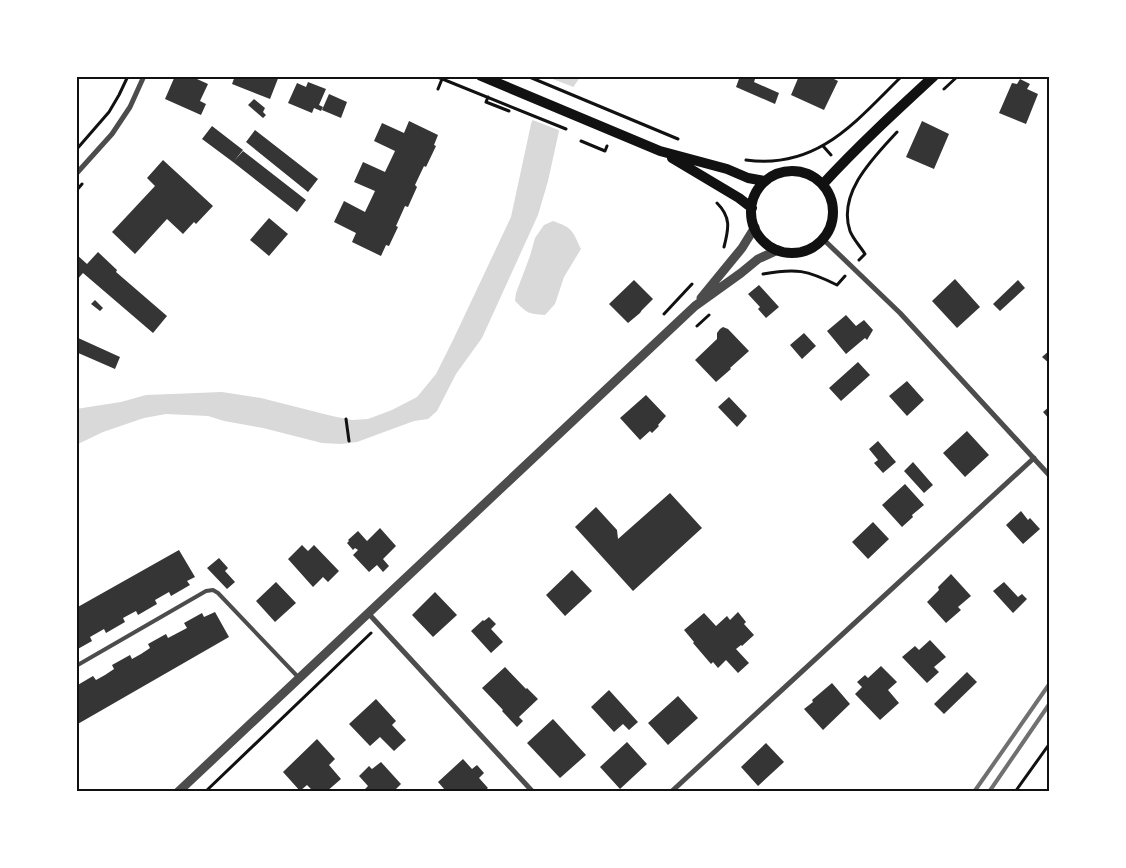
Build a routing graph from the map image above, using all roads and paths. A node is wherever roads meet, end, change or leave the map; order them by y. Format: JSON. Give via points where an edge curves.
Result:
{"nodes":[{"id":1,"x":128,"y":76,"type":"edge"},
{"id":2,"x":144,"y":76,"type":"edge"},
{"id":3,"x":435,"y":76,"type":"edge"},
{"id":4,"x":481,"y":76,"type":"edge"},
{"id":5,"x":527,"y":76,"type":"edge"},
{"id":6,"x":902,"y":76,"type":"edge"},
{"id":7,"x":934,"y":76,"type":"edge"},
{"id":8,"x":958,"y":76,"type":"edge"},
{"id":9,"x":442,"y":79,"type":"junction"},
{"id":10,"x":438,"y":89,"type":"dead end"},
{"id":11,"x":938,"y":94,"type":"dead end"},
{"id":12,"x":509,"y":111,"type":"dead end"},
{"id":13,"x":898,"y":131,"type":"dead end"},
{"id":14,"x":668,"y":135,"type":"dead end"},
{"id":15,"x":581,"y":141,"type":"dead end"},
{"id":16,"x":607,"y":146,"type":"dead end"},
{"id":17,"x":76,"y":150,"type":"edge"},
{"id":18,"x":660,"y":151,"type":"junction"},
{"id":19,"x":740,"y":159,"type":"dead end"},
{"id":20,"x":76,"y":174,"type":"edge"},
{"id":21,"x":764,"y":181,"type":"junction"},
{"id":22,"x":822,"y":184,"type":"junction"},
{"id":23,"x":713,"y":200,"type":"dead end"},
{"id":24,"x":752,"y":208,"type":"junction"},
{"id":25,"x":755,"y":228,"type":"junction"},
{"id":26,"x":823,"y":239,"type":"junction"},
{"id":27,"x":778,"y":250,"type":"junction"},
{"id":28,"x":722,"y":252,"type":"dead end"},
{"id":29,"x":865,"y":254,"type":"dead end"},
{"id":30,"x":755,"y":277,"type":"dead end"},
{"id":31,"x":837,"y":285,"type":"dead end"},
{"id":32,"x":695,"y":306,"type":"junction"},
{"id":33,"x":712,"y":312,"type":"dead end"},
{"id":34,"x":691,"y":331,"type":"dead end"},
{"id":35,"x":346,"y":418,"type":"dead end"},
{"id":36,"x":349,"y":441,"type":"dead end"},
{"id":37,"x":1034,"y":458,"type":"junction"},
{"id":38,"x":1050,"y":476,"type":"edge"},
{"id":39,"x":367,"y":613,"type":"junction"},
{"id":40,"x":372,"y":632,"type":"dead end"},
{"id":41,"x":76,"y":666,"type":"edge"},
{"id":42,"x":298,"y":678,"type":"junction"},
{"id":43,"x":1050,"y":743,"type":"edge"},
{"id":44,"x":178,"y":792,"type":"edge"},
{"id":45,"x":205,"y":792,"type":"edge"},
{"id":46,"x":533,"y":792,"type":"edge"},
{"id":47,"x":671,"y":792,"type":"edge"},
{"id":48,"x":1015,"y":792,"type":"edge"}],
"edges":[{"from":1,"to":17,"type":"path","via":[[109,112]]},
{"from":2,"to":20,"type":"street","via":[[127,112],[112,134]]},
{"from":3,"to":9,"type":"path"},
{"from":4,"to":18,"type":"main road"},
{"from":5,"to":14,"type":"path"},
{"from":6,"to":19,"type":"path","via":[[839,136],[823,146],[780,160]]},
{"from":7,"to":22,"type":"main road"},
{"from":8,"to":11,"type":"path"},
{"from":9,"to":10,"type":"path"},
{"from":9,"to":12,"type":"path","via":[[489,98],[486,102]]},
{"from":13,"to":29,"type":"path","via":[[862,172],[851,196],[848,222],[853,238]]},
{"from":15,"to":16,"type":"path","via":[[605,151]]},
{"from":18,"to":21,"type":"main road"},
{"from":18,"to":24,"type":"main road"},
{"from":21,"to":22,"type":"main road","via":[[786,171],[799,171]]},
{"from":21,"to":24,"type":"main road"},
{"from":22,"to":26,"type":"main road","via":[[832,209],[831,223]]},
{"from":23,"to":28,"type":"path","via":[[728,218]]},
{"from":24,"to":25,"type":"main road"},
{"from":25,"to":27,"type":"main road","via":[[767,246]]},
{"from":25,"to":32,"type":"street"},
{"from":26,"to":27,"type":"main road","via":[[817,245],[798,252]]},
{"from":26,"to":37,"type":"street","via":[[900,313]]},
{"from":27,"to":32,"type":"street","via":[[758,258]]},
{"from":30,"to":31,"type":"path","via":[[797,270]]},
{"from":32,"to":39,"type":"street"},
{"from":33,"to":34,"type":"path"},
{"from":35,"to":36,"type":"path"},
{"from":37,"to":38,"type":"street"},
{"from":37,"to":47,"type":"street"},
{"from":39,"to":42,"type":"street"},
{"from":39,"to":46,"type":"street"},
{"from":40,"to":45,"type":"path"},
{"from":41,"to":42,"type":"lane","via":[[206,591],[213,590]]},
{"from":42,"to":44,"type":"street"},
{"from":43,"to":48,"type":"path"}]}
